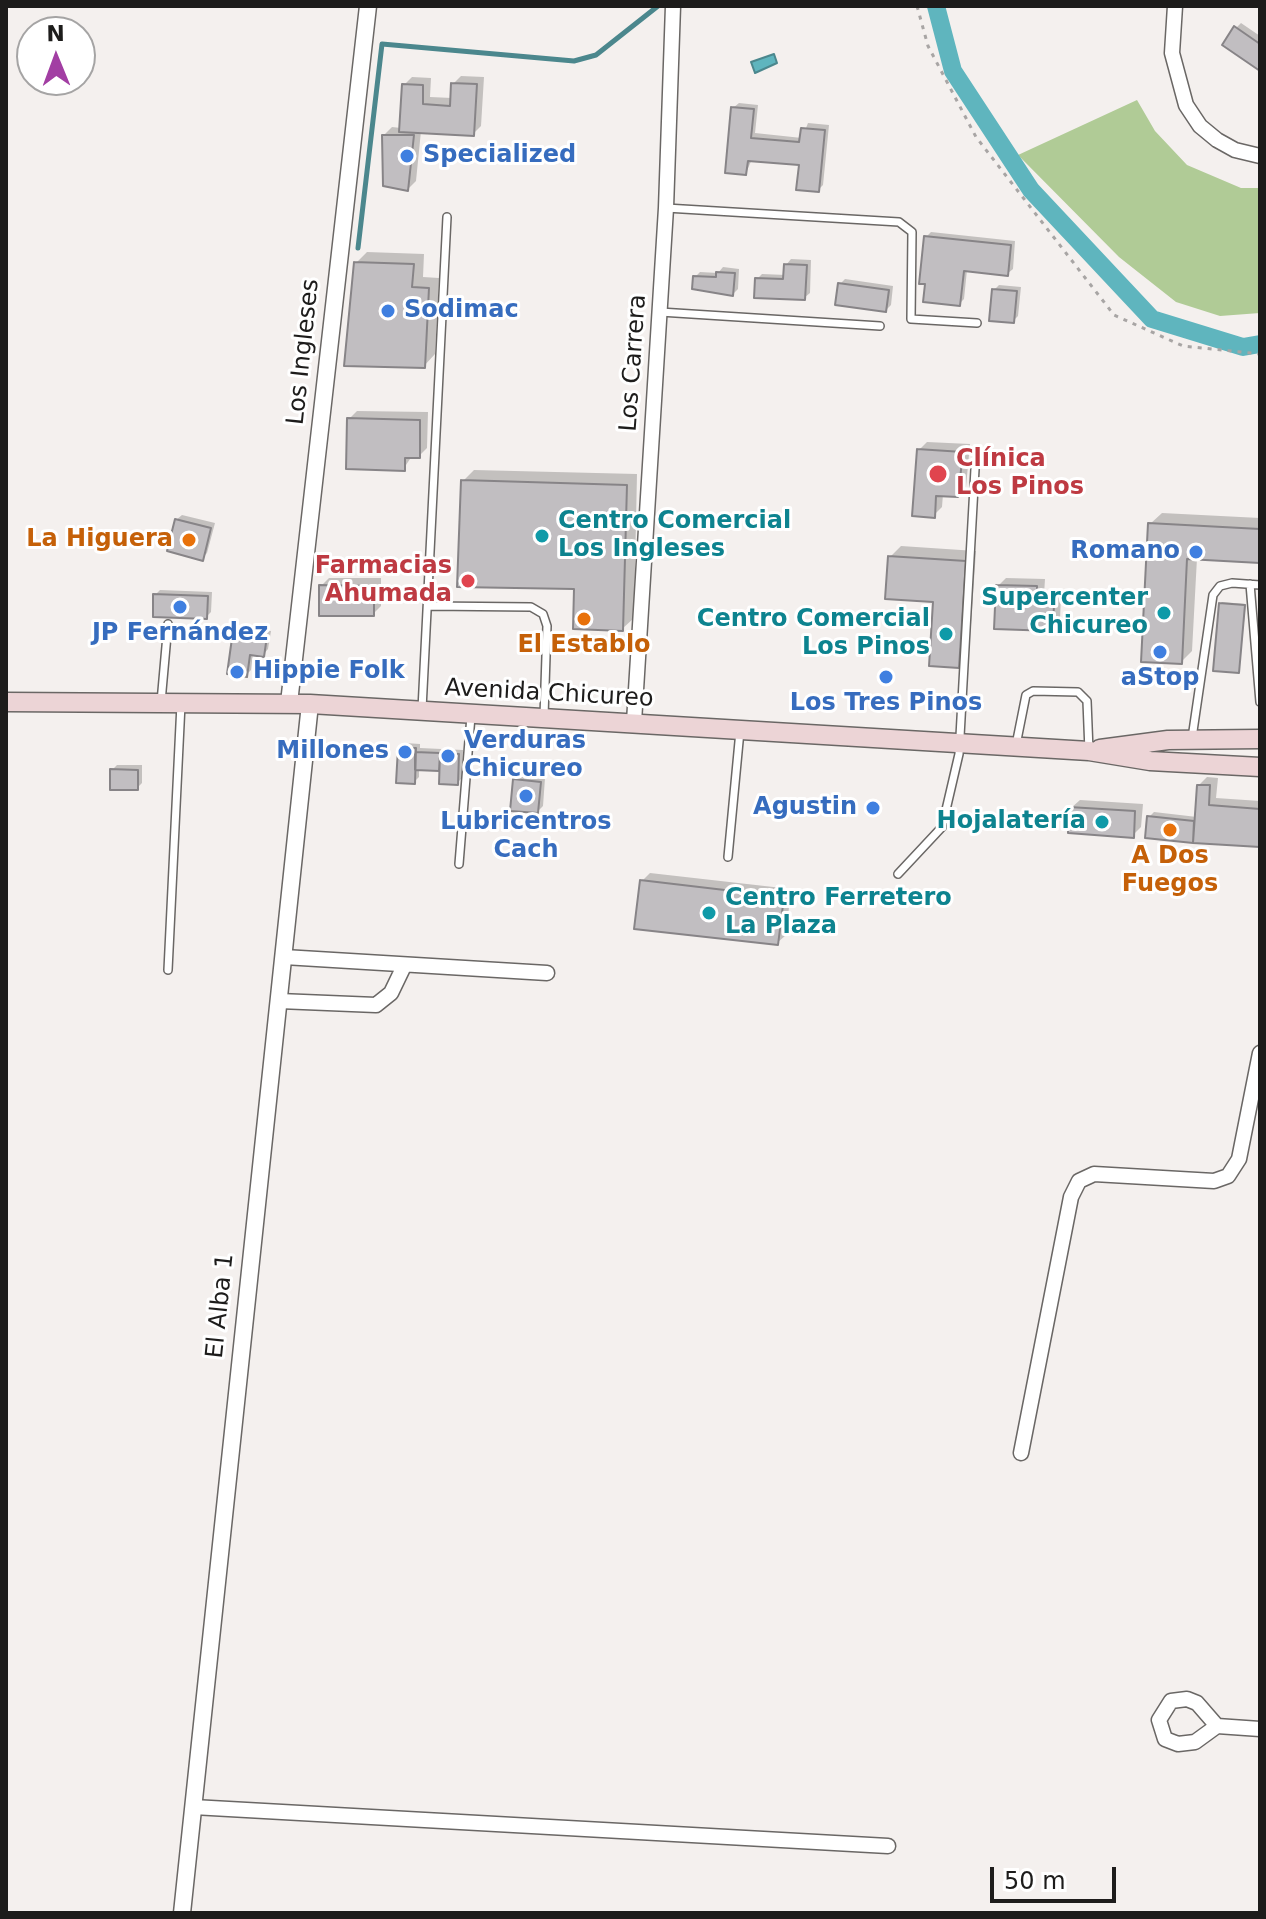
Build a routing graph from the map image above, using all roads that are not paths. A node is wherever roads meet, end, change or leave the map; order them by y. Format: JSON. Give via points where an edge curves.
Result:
{"nodes":[{"id":1,"x":368,"y":6,"type":"edge"},
{"id":2,"x":673,"y":6,"type":"edge"},
{"id":3,"x":1175,"y":6,"type":"edge"},
{"id":4,"x":1260,"y":156,"type":"edge"},
{"id":5,"x":666,"y":208,"type":"junction"},
{"id":6,"x":447,"y":217,"type":"dead end"},
{"id":7,"x":660,"y":312,"type":"junction"},
{"id":8,"x":977,"y":323,"type":"dead end"},
{"id":9,"x":880,"y":326,"type":"dead end"},
{"id":10,"x":975,"y":469,"type":"dead end"},
{"id":11,"x":1250,"y":584,"type":"junction"},
{"id":12,"x":1260,"y":585,"type":"edge"},
{"id":13,"x":428,"y":606,"type":"junction"},
{"id":14,"x":168,"y":624,"type":"dead end"},
{"id":15,"x":6,"y":702,"type":"edge"},
{"id":16,"x":161,"y":702,"type":"junction"},
{"id":17,"x":181,"y":702,"type":"junction"},
{"id":18,"x":1260,"y":702,"type":"edge"},
{"id":19,"x":289,"y":703,"type":"junction"},
{"id":20,"x":310,"y":704,"type":"junction"},
{"id":21,"x":422,"y":711,"type":"junction"},
{"id":22,"x":471,"y":714,"type":"junction"},
{"id":23,"x":544,"y":716,"type":"junction"},
{"id":24,"x":634,"y":722,"type":"junction"},
{"id":25,"x":741,"y":729,"type":"junction"},
{"id":26,"x":1192,"y":738,"type":"junction"},
{"id":27,"x":1260,"y":739,"type":"edge"},
{"id":28,"x":960,"y":744,"type":"junction"},
{"id":29,"x":1015,"y":747,"type":"junction"},
{"id":30,"x":1089,"y":751,"type":"junction"},
{"id":31,"x":1260,"y":767,"type":"edge"},
{"id":32,"x":728,"y":857,"type":"dead end"},
{"id":33,"x":459,"y":864,"type":"dead end"},
{"id":34,"x":898,"y":874,"type":"dead end"},
{"id":35,"x":284,"y":957,"type":"junction"},
{"id":36,"x":404,"y":966,"type":"junction"},
{"id":37,"x":168,"y":970,"type":"dead end"},
{"id":38,"x":547,"y":973,"type":"dead end"},
{"id":39,"x":279,"y":1001,"type":"junction"},
{"id":40,"x":1260,"y":1053,"type":"edge"},
{"id":41,"x":1021,"y":1453,"type":"dead end"},
{"id":42,"x":1217,"y":1726,"type":"dead end"},
{"id":43,"x":1260,"y":1729,"type":"edge"},
{"id":44,"x":193,"y":1807,"type":"junction"},
{"id":45,"x":888,"y":1846,"type":"dead end"},
{"id":46,"x":182,"y":1913,"type":"edge"}],
"edges":[{"from":1,"to":19,"type":"street","name":"Los Ingleses"},
{"from":2,"to":5,"type":"street","name":"Los Carrera"},
{"from":3,"to":4,"type":"street","via":[[1172,53],[1186,105],[1217,140]]},
{"from":5,"to":7,"type":"street","name":"Los Carrera"},
{"from":5,"to":8,"type":"lane","via":[[899,222],[912,232],[911,319]]},
{"from":6,"to":13,"type":"lane"},
{"from":7,"to":9,"type":"lane"},
{"from":7,"to":24,"type":"street","name":"Los Carrera"},
{"from":10,"to":28,"type":"lane"},
{"from":11,"to":12,"type":"lane"},
{"from":11,"to":18,"type":"lane"},
{"from":11,"to":26,"type":"lane","via":[[1220,586],[1213,595]]},
{"from":13,"to":21,"type":"lane"},
{"from":13,"to":23,"type":"lane","via":[[531,607],[543,614]]},
{"from":14,"to":16,"type":"lane"},
{"from":15,"to":16,"type":"main road","name":"Avenida Chicureo"},
{"from":16,"to":17,"type":"main road","name":"Avenida Chicureo"},
{"from":17,"to":19,"type":"main road","name":"Avenida Chicureo"},
{"from":17,"to":37,"type":"lane"},
{"from":19,"to":20,"type":"main road","name":"Avenida Chicureo"},
{"from":20,"to":21,"type":"main road","name":"Avenida Chicureo"},
{"from":20,"to":35,"type":"street","name":"El Alba 1"},
{"from":21,"to":22,"type":"main road","name":"Avenida Chicureo"},
{"from":22,"to":23,"type":"main road","name":"Avenida Chicureo"},
{"from":22,"to":33,"type":"lane"},
{"from":23,"to":24,"type":"main road","name":"Avenida Chicureo"},
{"from":24,"to":25,"type":"main road","name":"Avenida Chicureo"},
{"from":25,"to":28,"type":"main road","name":"Avenida Chicureo"},
{"from":25,"to":32,"type":"lane"},
{"from":26,"to":27,"type":"main road","name":"Avenida Chicureo"},
{"from":26,"to":30,"type":"main road","name":"Avenida Chicureo"},
{"from":28,"to":29,"type":"main road","name":"Avenida Chicureo"},
{"from":28,"to":34,"type":"lane","via":[[946,818]]},
{"from":29,"to":30,"type":"main road","name":"Avenida Chicureo"},
{"from":29,"to":30,"type":"lane","via":[[1026,695],[1078,692],[1087,701]]},
{"from":30,"to":31,"type":"main road","name":"Avenida Chicureo","via":[[1150,761]]},
{"from":35,"to":36,"type":"street"},
{"from":35,"to":39,"type":"street","name":"El Alba 1"},
{"from":36,"to":38,"type":"street"},
{"from":36,"to":39,"type":"street","via":[[391,993],[376,1005]]},
{"from":39,"to":44,"type":"street","name":"El Alba 1"},
{"from":40,"to":41,"type":"street","via":[[1239,1159],[1228,1176],[1214,1181],[1094,1174],[1079,1181],[1071,1197]]},
{"from":42,"to":43,"type":"street"},
{"from":44,"to":45,"type":"street"},
{"from":44,"to":46,"type":"street","name":"El Alba 1"}]}
